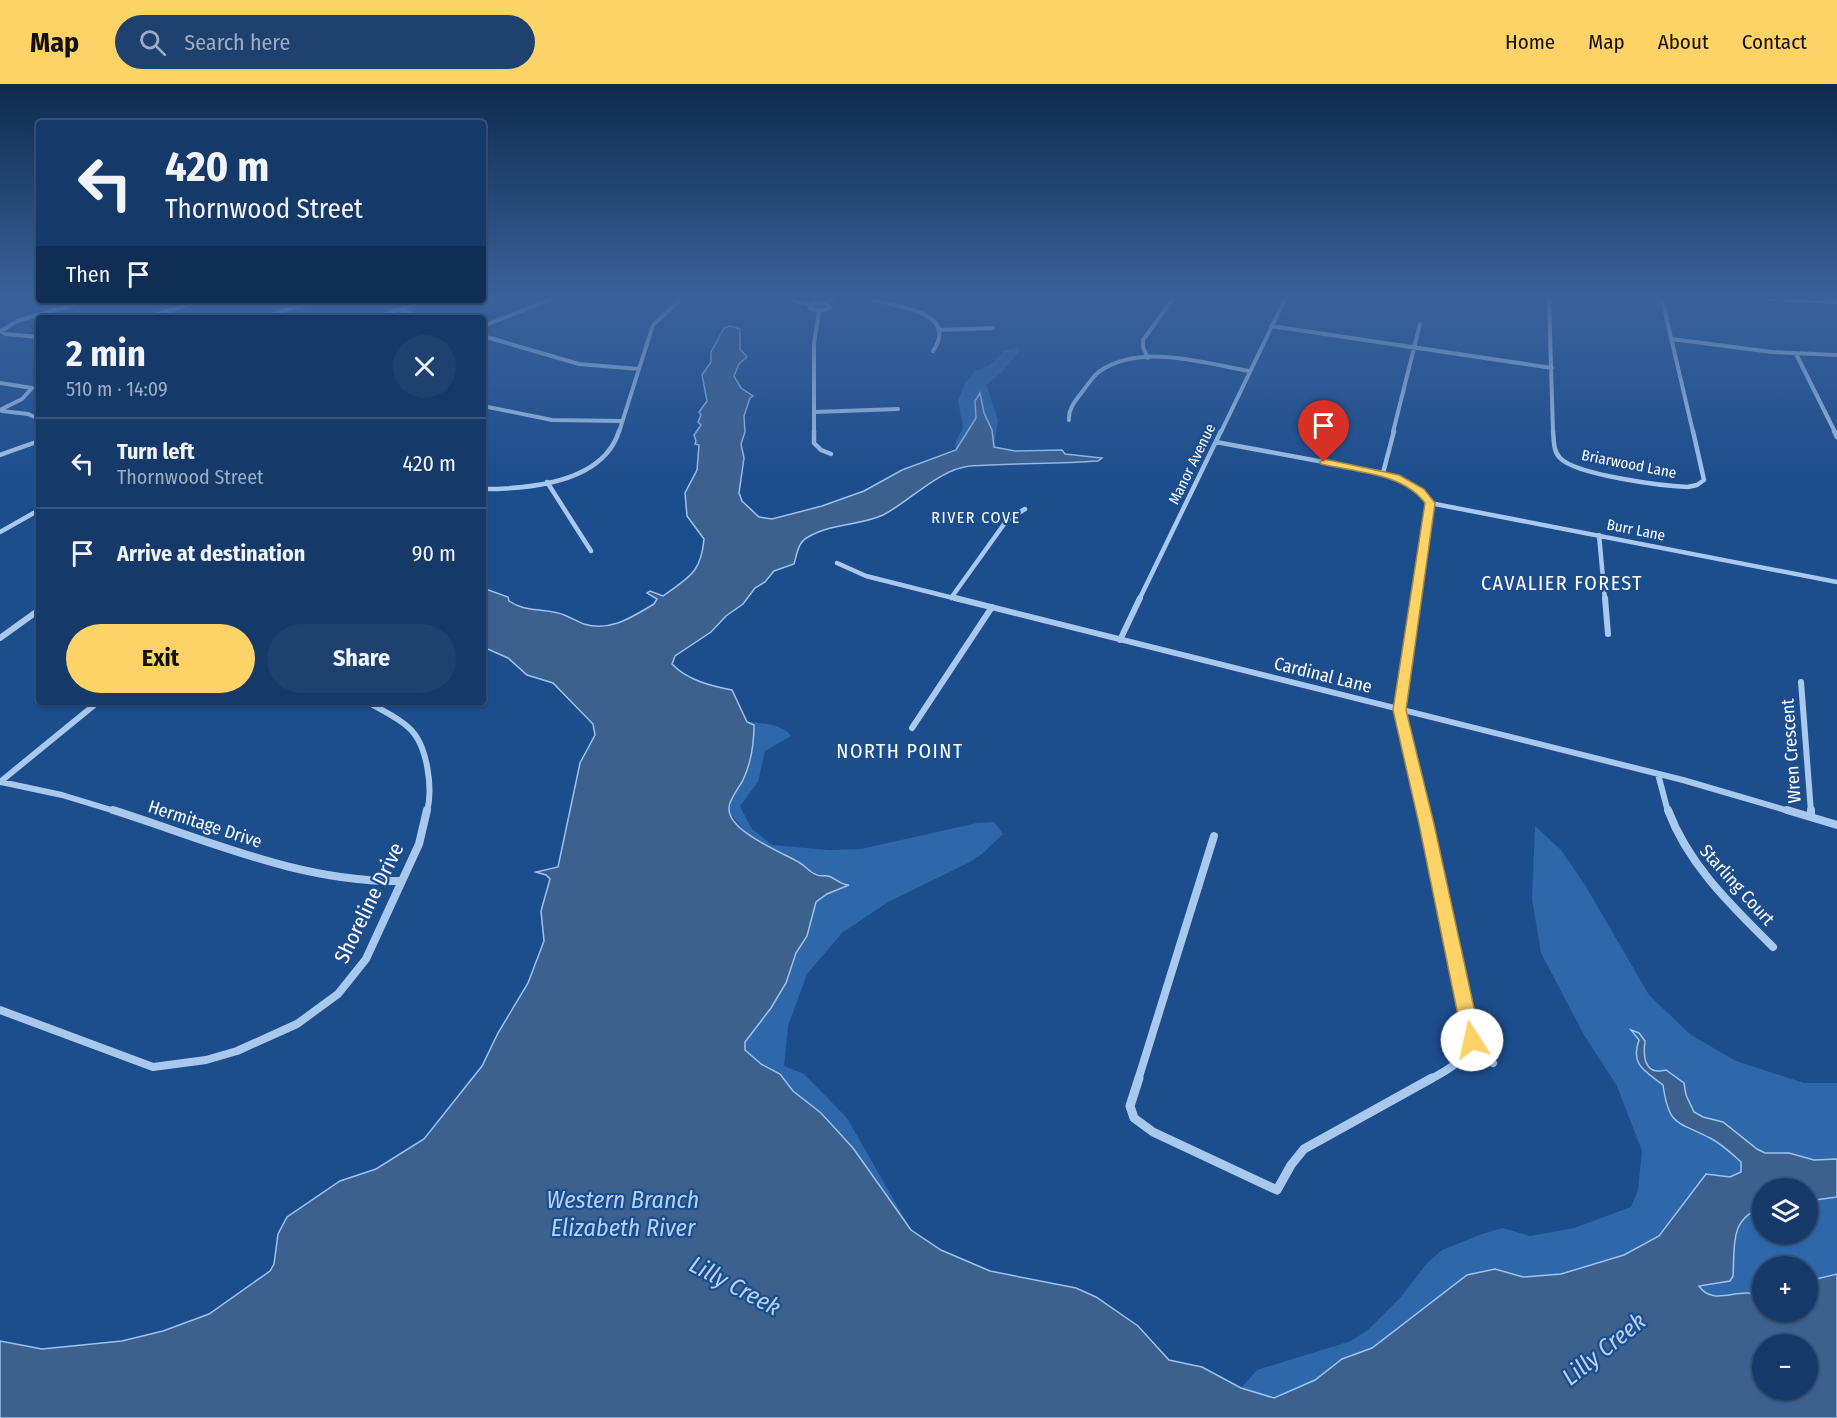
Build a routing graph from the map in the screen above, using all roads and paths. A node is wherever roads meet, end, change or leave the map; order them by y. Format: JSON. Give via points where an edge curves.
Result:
{"nodes":[{"id":1,"x":566,"y":361,"type":"edge"},
{"id":2,"x":641,"y":361,"type":"edge"},
{"id":3,"x":814,"y":361,"type":"edge"},
{"id":4,"x":1124,"y":361,"type":"edge"},
{"id":5,"x":1191,"y":361,"type":"edge"},
{"id":6,"x":1254,"y":361,"type":"edge"},
{"id":7,"x":1412,"y":361,"type":"edge"},
{"id":8,"x":1508,"y":361,"type":"edge"},
{"id":9,"x":1551,"y":361,"type":"edge"},
{"id":10,"x":1676,"y":361,"type":"edge"},
{"id":11,"x":1800,"y":361,"type":"edge"},
{"id":12,"x":1551,"y":368,"type":"junction"},
{"id":13,"x":639,"y":369,"type":"junction"},
{"id":14,"x":1249,"y":371,"type":"junction"},
{"id":15,"x":0,"y":383,"type":"edge"},
{"id":16,"x":486,"y":407,"type":"edge"},
{"id":17,"x":898,"y":409,"type":"dead end"},
{"id":18,"x":0,"y":411,"type":"edge"},
{"id":19,"x":814,"y":412,"type":"junction"},
{"id":20,"x":36,"y":418,"type":"edge"},
{"id":21,"x":1069,"y":420,"type":"dead end"},
{"id":22,"x":622,"y":421,"type":"junction"},
{"id":23,"x":1837,"y":437,"type":"edge"},
{"id":24,"x":36,"y":442,"type":"edge"},
{"id":25,"x":1216,"y":442,"type":"junction"},
{"id":26,"x":831,"y":454,"type":"dead end"},
{"id":27,"x":0,"y":455,"type":"edge"},
{"id":28,"x":1383,"y":473,"type":"junction"},
{"id":29,"x":547,"y":482,"type":"junction"},
{"id":30,"x":486,"y":489,"type":"edge"},
{"id":31,"x":1430,"y":503,"type":"junction"},
{"id":32,"x":1025,"y":509,"type":"dead end"},
{"id":33,"x":36,"y":512,"type":"edge"},
{"id":34,"x":0,"y":532,"type":"edge"},
{"id":35,"x":1599,"y":535,"type":"junction"},
{"id":36,"x":591,"y":551,"type":"dead end"},
{"id":37,"x":837,"y":562,"type":"dead end"},
{"id":38,"x":1837,"y":582,"type":"edge"},
{"id":39,"x":951,"y":598,"type":"junction"},
{"id":40,"x":992,"y":608,"type":"junction"},
{"id":41,"x":36,"y":612,"type":"edge"},
{"id":42,"x":1608,"y":634,"type":"dead end"},
{"id":43,"x":0,"y":638,"type":"edge"},
{"id":44,"x":1120,"y":639,"type":"junction"},
{"id":45,"x":1801,"y":682,"type":"dead end"},
{"id":46,"x":94,"y":705,"type":"edge"},
{"id":47,"x":373,"y":705,"type":"edge"},
{"id":48,"x":1400,"y":710,"type":"junction"},
{"id":49,"x":912,"y":728,"type":"dead end"},
{"id":50,"x":1658,"y":774,"type":"junction"},
{"id":51,"x":1,"y":782,"type":"edge"},
{"id":52,"x":1811,"y":817,"type":"junction"},
{"id":53,"x":1837,"y":825,"type":"edge"},
{"id":54,"x":1215,"y":836,"type":"dead end"},
{"id":55,"x":402,"y":881,"type":"junction"},
{"id":56,"x":1773,"y":947,"type":"dead end"},
{"id":57,"x":0,"y":1010,"type":"edge"},
{"id":58,"x":1469,"y":1049,"type":"junction"},
{"id":59,"x":1493,"y":1063,"type":"dead end"}],
"edges":[{"from":1,"to":13,"type":"street","via":[[585,367]]},
{"from":2,"to":13,"type":"street"},
{"from":3,"to":19,"type":"street"},
{"from":4,"to":21,"type":"street","via":[[1099,371],[1070,408]]},
{"from":5,"to":14,"type":"street"},
{"from":6,"to":14,"type":"street","name":"Manor Avenue"},
{"from":7,"to":28,"type":"street"},
{"from":8,"to":12,"type":"street"},
{"from":9,"to":12,"type":"street","name":"Briarwood Lane"},
{"from":10,"to":12,"type":"street","name":"Briarwood Lane","via":[[1704,480],[1696,486],[1665,485],[1607,474],[1562,460],[1555,450]]},
{"from":11,"to":23,"type":"street"},
{"from":13,"to":22,"type":"street"},
{"from":14,"to":25,"type":"street","name":"Manor Avenue"},
{"from":15,"to":18,"type":"street","via":[[32,388],[28,395]]},
{"from":16,"to":22,"type":"street","via":[[547,419]]},
{"from":17,"to":19,"type":"street"},
{"from":18,"to":20,"type":"street"},
{"from":19,"to":26,"type":"street","via":[[814,443]]},
{"from":22,"to":29,"type":"street","via":[[616,441],[604,455],[585,468]]},
{"from":24,"to":27,"type":"street"},
{"from":25,"to":28,"type":"street"},
{"from":25,"to":44,"type":"street","name":"Manor Avenue"},
{"from":28,"to":31,"type":"street","via":[[1416,488]]},
{"from":29,"to":30,"type":"street"},
{"from":29,"to":36,"type":"street"},
{"from":31,"to":35,"type":"street","name":"Burr Lane"},
{"from":31,"to":48,"type":"street"},
{"from":32,"to":39,"type":"street","via":[[1007,520]]},
{"from":33,"to":34,"type":"street"},
{"from":35,"to":38,"type":"street","name":"Burr Lane"},
{"from":35,"to":42,"type":"street"},
{"from":37,"to":39,"type":"street","name":"Cardinal Lane","via":[[866,576]]},
{"from":39,"to":40,"type":"street","name":"Cardinal Lane"},
{"from":40,"to":44,"type":"street","name":"Cardinal Lane"},
{"from":40,"to":49,"type":"street"},
{"from":41,"to":43,"type":"street"},
{"from":44,"to":48,"type":"street","name":"Cardinal Lane"},
{"from":45,"to":52,"type":"street","name":"Wren Crescent"},
{"from":46,"to":51,"type":"street"},
{"from":47,"to":55,"type":"street","name":"Shoreline Drive","via":[[410,728],[426,759],[430,777],[426,821]]},
{"from":48,"to":50,"type":"street","name":"Cardinal Lane"},
{"from":48,"to":58,"type":"street","via":[[1470,1023]]},
{"from":50,"to":52,"type":"street","name":"Cardinal Lane"},
{"from":50,"to":56,"type":"street","name":"Starling Court","via":[[1668,818],[1695,863]]},
{"from":51,"to":55,"type":"street","name":"Hermitage Drive","via":[[75,797],[323,877]]},
{"from":52,"to":53,"type":"street","name":"Cardinal Lane"},
{"from":54,"to":58,"type":"street","via":[[1130,1106],[1134,1118],[1153,1132],[1277,1190],[1304,1149],[1456,1065]]},
{"from":55,"to":57,"type":"street","name":"Shoreline Drive","via":[[366,959],[338,994],[297,1024],[237,1051],[206,1060],[153,1067]]},
{"from":58,"to":59,"type":"street"}]}
